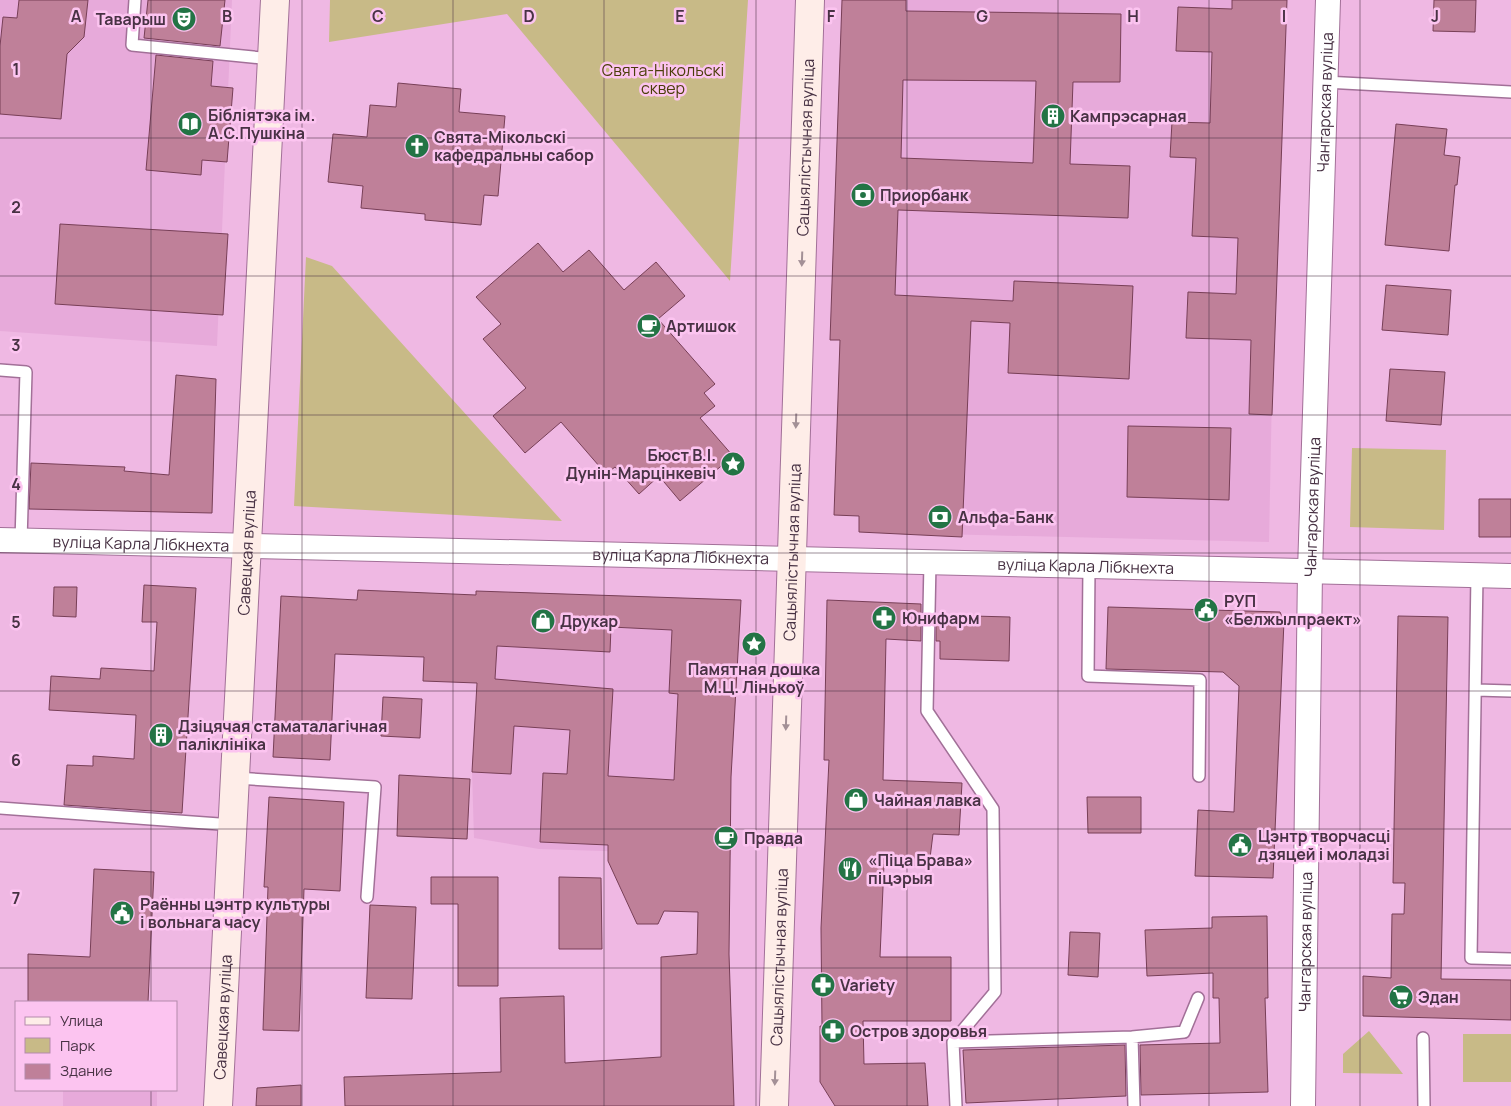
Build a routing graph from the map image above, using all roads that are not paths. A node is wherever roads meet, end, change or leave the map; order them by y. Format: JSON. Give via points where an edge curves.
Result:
{"nodes":[{"id":1,"x":135,"y":0,"type":"edge"},
{"id":2,"x":275,"y":0,"type":"edge"},
{"id":3,"x":810,"y":0,"type":"edge"},
{"id":4,"x":1328,"y":0,"type":"edge"},
{"id":5,"x":272,"y":59,"type":"junction"},
{"id":6,"x":1325,"y":82,"type":"junction"},
{"id":7,"x":1511,"y":92,"type":"edge"},
{"id":8,"x":0,"y":370,"type":"edge"},
{"id":9,"x":11,"y":540,"type":"edge"},
{"id":10,"x":248,"y":547,"type":"junction"},
{"id":11,"x":792,"y":558,"type":"junction"},
{"id":12,"x":930,"y":562,"type":"junction"},
{"id":13,"x":1089,"y":567,"type":"junction"},
{"id":14,"x":1310,"y":571,"type":"junction"},
{"id":15,"x":1477,"y":575,"type":"junction"},
{"id":16,"x":1511,"y":576,"type":"edge"},
{"id":17,"x":1476,"y":690,"type":"junction"},
{"id":18,"x":1511,"y":691,"type":"edge"},
{"id":19,"x":1200,"y":776,"type":"dead end"},
{"id":20,"x":236,"y":778,"type":"junction"},
{"id":21,"x":0,"y":808,"type":"edge"},
{"id":22,"x":233,"y":825,"type":"junction"},
{"id":23,"x":367,"y":897,"type":"dead end"},
{"id":24,"x":1511,"y":959,"type":"edge"},
{"id":25,"x":1198,"y":998,"type":"dead end"},
{"id":26,"x":1132,"y":1037,"type":"junction"},
{"id":27,"x":1424,"y":1038,"type":"dead end"},
{"id":28,"x":953,"y":1042,"type":"junction"},
{"id":29,"x":218,"y":1106,"type":"edge"},
{"id":30,"x":774,"y":1106,"type":"edge"},
{"id":31,"x":956,"y":1106,"type":"edge"},
{"id":32,"x":1134,"y":1106,"type":"edge"},
{"id":33,"x":1303,"y":1106,"type":"edge"},
{"id":34,"x":1424,"y":1106,"type":"edge"}],
"edges":[{"from":1,"to":5,"type":"lane","via":[[132,45]]},
{"from":2,"to":5,"type":"street","name":"Савецкая вуліца"},
{"from":3,"to":11,"type":"street","name":"Сацыялістычная вуліца","one_way":true},
{"from":4,"to":6,"type":"street","name":"Чангарская вуліца"},
{"from":5,"to":10,"type":"street","name":"Савецкая вуліца"},
{"from":6,"to":7,"type":"lane"},
{"from":6,"to":14,"type":"street","name":"Чангарская вуліца"},
{"from":8,"to":9,"type":"lane","via":[[26,372]]},
{"from":9,"to":10,"type":"street","name":"вуліца Карла Лібкнехта"},
{"from":10,"to":11,"type":"street","name":"вуліца Карла Лібкнехта"},
{"from":10,"to":20,"type":"street","name":"Савецкая вуліца"},
{"from":11,"to":12,"type":"street","name":"вуліца Карла Лібкнехта"},
{"from":11,"to":30,"type":"street","name":"Сацыялістычная вуліца","one_way":true},
{"from":12,"to":13,"type":"street","name":"вуліца Карла Лібкнехта"},
{"from":12,"to":28,"type":"lane","via":[[927,710],[993,809],[995,992]]},
{"from":13,"to":14,"type":"street","name":"вуліца Карла Лібкнехта"},
{"from":13,"to":19,"type":"lane","via":[[1088,676],[1200,680]]},
{"from":14,"to":15,"type":"street","name":"вуліца Карла Лібкнехта"},
{"from":14,"to":33,"type":"street","name":"Чангарская вуліца"},
{"from":15,"to":16,"type":"street","name":"вуліца Карла Лібкнехта"},
{"from":15,"to":17,"type":"lane"},
{"from":17,"to":18,"type":"lane"},
{"from":17,"to":24,"type":"lane","via":[[1471,958]]},
{"from":20,"to":22,"type":"street","name":"Савецкая вуліца"},
{"from":20,"to":23,"type":"lane","via":[[376,787]]},
{"from":21,"to":22,"type":"lane"},
{"from":22,"to":29,"type":"street","name":"Савецкая вуліца"},
{"from":25,"to":26,"type":"lane","via":[[1184,1032]]},
{"from":26,"to":28,"type":"lane"},
{"from":26,"to":32,"type":"lane"},
{"from":27,"to":34,"type":"lane"},
{"from":28,"to":31,"type":"lane"}]}
